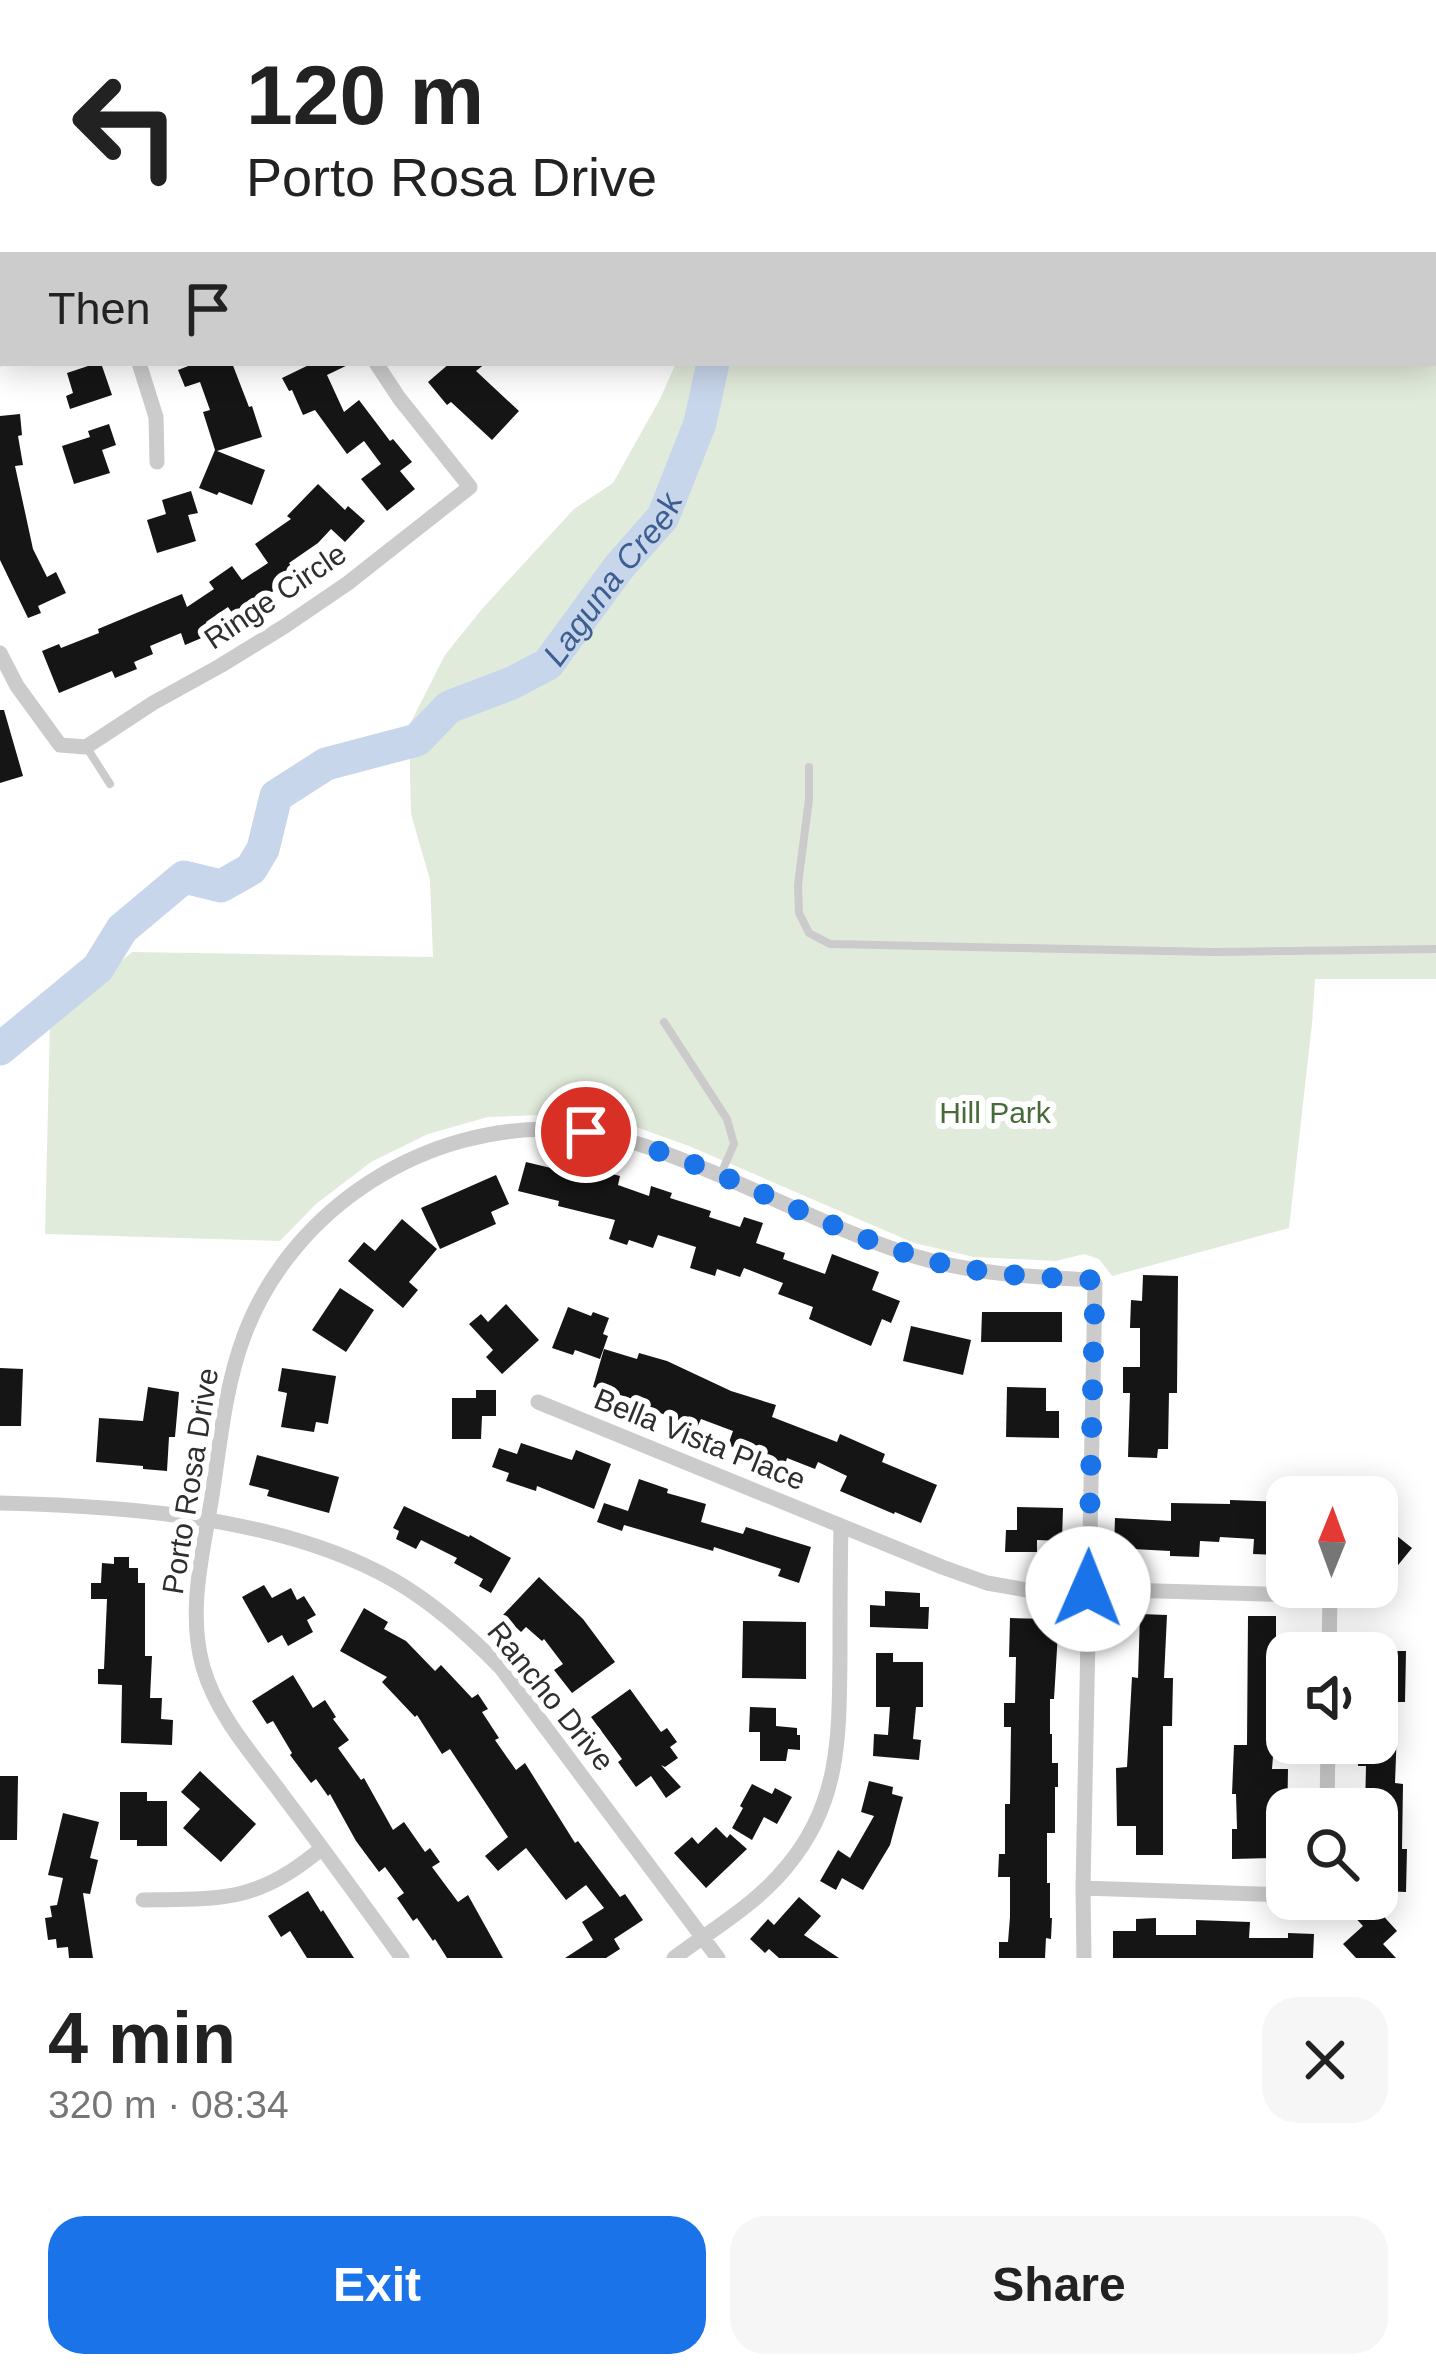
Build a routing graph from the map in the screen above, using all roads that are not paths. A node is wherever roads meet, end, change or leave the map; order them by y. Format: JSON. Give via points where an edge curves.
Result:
{"nodes":[{"id":1,"x":140,"y":366,"type":"edge"},
{"id":2,"x":378,"y":366,"type":"edge"},
{"id":3,"x":157,"y":462,"type":"dead end"},
{"id":4,"x":0,"y":653,"type":"edge"},
{"id":5,"x":86,"y":747,"type":"junction"},
{"id":6,"x":808,"y":767,"type":"dead end"},
{"id":7,"x":110,"y":784,"type":"dead end"},
{"id":8,"x":1436,"y":949,"type":"edge"},
{"id":9,"x":664,"y":1022,"type":"dead end"},
{"id":10,"x":721,"y":1176,"type":"junction"},
{"id":11,"x":538,"y":1402,"type":"dead end"},
{"id":12,"x":0,"y":1503,"type":"edge"},
{"id":13,"x":208,"y":1521,"type":"junction"},
{"id":14,"x":841,"y":1526,"type":"junction"},
{"id":15,"x":1088,"y":1589,"type":"junction"},
{"id":16,"x":1329,"y":1632,"type":"edge"},
{"id":17,"x":322,"y":1848,"type":"junction"},
{"id":18,"x":1083,"y":1888,"type":"junction"},
{"id":19,"x":1266,"y":1893,"type":"edge"},
{"id":20,"x":143,"y":1900,"type":"dead end"},
{"id":21,"x":702,"y":1937,"type":"junction"},
{"id":22,"x":402,"y":1958,"type":"edge"},
{"id":23,"x":674,"y":1958,"type":"edge"},
{"id":24,"x":718,"y":1958,"type":"edge"},
{"id":25,"x":1084,"y":1958,"type":"edge"}],
"edges":[{"from":1,"to":3,"type":"street","via":[[157,417]]},
{"from":2,"to":5,"type":"street","name":"Ringe Circle","via":[[470,487],[285,626]]},
{"from":4,"to":5,"type":"street","via":[[60,745]]},
{"from":5,"to":7,"type":"lane"},
{"from":6,"to":8,"type":"lane","via":[[799,913],[809,932],[830,944]]},
{"from":9,"to":10,"type":"lane","via":[[728,1119],[734,1144]]},
{"from":10,"to":13,"type":"street","name":"Porto Rosa Drive","via":[[630,1141],[541,1130],[452,1144],[351,1195],[287,1258],[252,1317],[230,1381]]},
{"from":10,"to":15,"type":"street","name":"Porto Rosa Drive","via":[[915,1256],[989,1274],[1093,1280]]},
{"from":11,"to":14,"type":"street","name":"Bella Vista Place"},
{"from":12,"to":13,"type":"street","name":"Rancho Drive"},
{"from":13,"to":17,"type":"street","name":"Porto Rosa Drive","via":[[196,1608],[202,1666],[227,1719]]},
{"from":13,"to":21,"type":"street","name":"Rancho Drive","via":[[338,1554],[399,1583],[470,1636],[516,1685]]},
{"from":14,"to":15,"type":"street","name":"Bella Vista Place","via":[[987,1583]]},
{"from":14,"to":21,"type":"street","via":[[839,1736],[828,1793],[792,1862]]},
{"from":15,"to":16,"type":"street","name":"Bella Vista Place","via":[[1330,1596]]},
{"from":15,"to":18,"type":"street"},
{"from":17,"to":20,"type":"street","via":[[281,1880],[245,1894]]},
{"from":17,"to":22,"type":"street","name":"Porto Rosa Drive"},
{"from":18,"to":19,"type":"street"},
{"from":18,"to":25,"type":"street"},
{"from":21,"to":23,"type":"street"},
{"from":21,"to":24,"type":"street","name":"Rancho Drive"}]}
